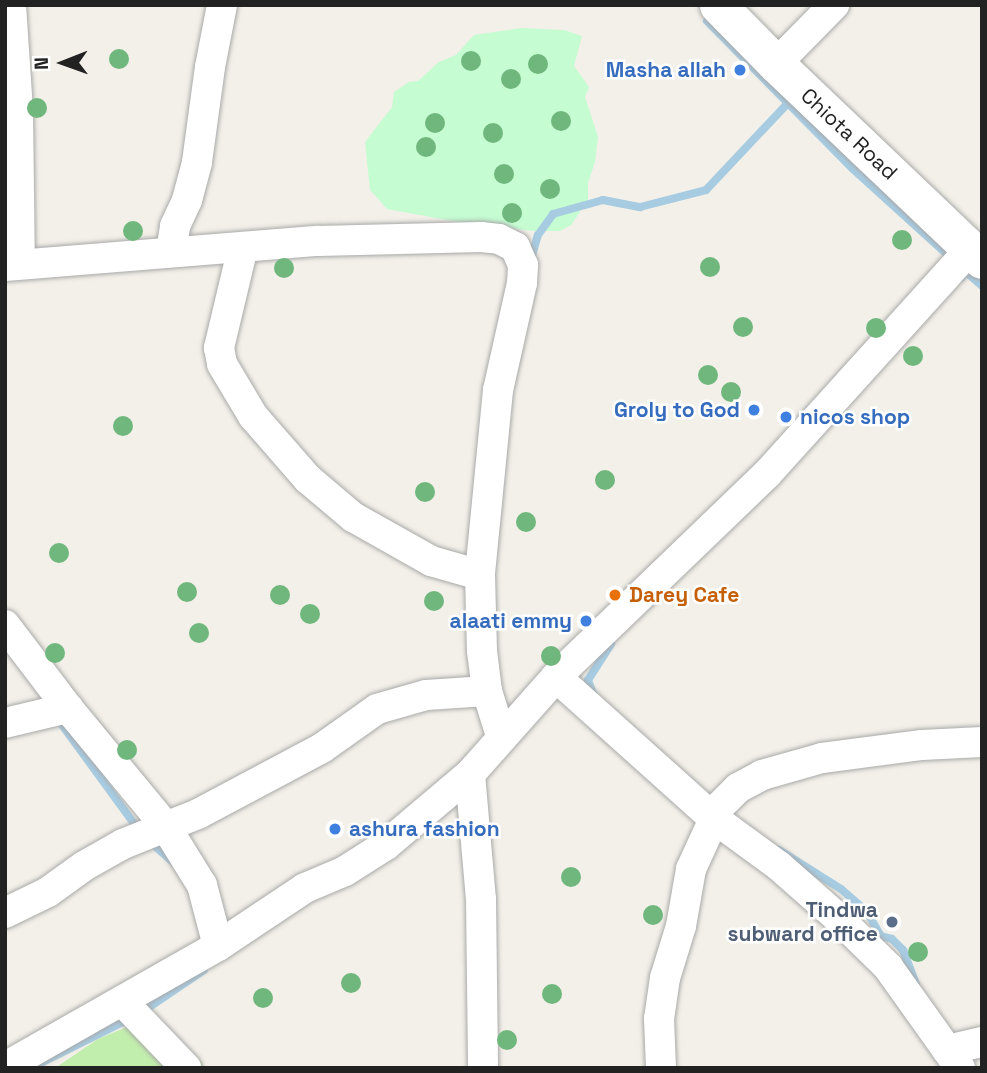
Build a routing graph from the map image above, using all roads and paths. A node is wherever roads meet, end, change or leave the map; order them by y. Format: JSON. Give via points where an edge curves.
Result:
{"nodes":[{"id":1,"x":11,"y":5,"type":"edge"},
{"id":2,"x":222,"y":5,"type":"edge"},
{"id":3,"x":719,"y":5,"type":"edge"},
{"id":4,"x":834,"y":5,"type":"edge"},
{"id":5,"x":776,"y":64,"type":"junction"},
{"id":6,"x":243,"y":247,"type":"junction"},
{"id":7,"x":171,"y":252,"type":"junction"},
{"id":8,"x":976,"y":255,"type":"edge"},
{"id":9,"x":12,"y":264,"type":"edge"},
{"id":10,"x":480,"y":575,"type":"junction"},
{"id":11,"x":5,"y":625,"type":"edge"},
{"id":12,"x":556,"y":677,"type":"junction"},
{"id":13,"x":487,"y":691,"type":"junction"},
{"id":14,"x":68,"y":708,"type":"junction"},
{"id":15,"x":5,"y":723,"type":"edge"},
{"id":16,"x":501,"y":736,"type":"junction"},
{"id":17,"x":982,"y":742,"type":"edge"},
{"id":18,"x":470,"y":774,"type":"junction"},
{"id":19,"x":712,"y":817,"type":"junction"},
{"id":20,"x":166,"y":827,"type":"junction"},
{"id":21,"x":5,"y":913,"type":"edge"},
{"id":22,"x":218,"y":946,"type":"junction"},
{"id":23,"x":122,"y":1001,"type":"junction"},
{"id":24,"x":982,"y":1042,"type":"edge"},
{"id":25,"x":953,"y":1059,"type":"edge"},
{"id":26,"x":5,"y":1067,"type":"edge"},
{"id":27,"x":186,"y":1068,"type":"edge"},
{"id":28,"x":483,"y":1068,"type":"edge"},
{"id":29,"x":661,"y":1068,"type":"edge"}],
"edges":[{"from":1,"to":9,"type":"street","via":[[18,110]]},
{"from":2,"to":7,"type":"street","via":[[197,162]]},
{"from":3,"to":5,"type":"street","name":"Chiota Road"},
{"from":4,"to":5,"type":"street"},
{"from":5,"to":8,"type":"street","name":"Chiota Road"},
{"from":6,"to":7,"type":"street"},
{"from":6,"to":10,"type":"street","via":[[219,348],[222,364],[253,416],[308,479],[353,517],[431,561]]},
{"from":6,"to":10,"type":"street","via":[[481,237],[515,247],[523,265],[522,283],[499,390]]},
{"from":7,"to":9,"type":"street"},
{"from":8,"to":12,"type":"street","via":[[767,474]]},
{"from":10,"to":13,"type":"street"},
{"from":11,"to":14,"type":"street"},
{"from":12,"to":16,"type":"street"},
{"from":12,"to":19,"type":"street"},
{"from":13,"to":16,"type":"street"},
{"from":13,"to":20,"type":"street","via":[[426,695],[377,709],[322,748]]},
{"from":14,"to":15,"type":"street"},
{"from":14,"to":20,"type":"street"},
{"from":16,"to":18,"type":"street"},
{"from":17,"to":19,"type":"street","via":[[821,758],[762,775],[738,788]]},
{"from":18,"to":22,"type":"street","via":[[386,845],[345,871],[305,888]]},
{"from":18,"to":28,"type":"street","via":[[483,926]]},
{"from":19,"to":25,"type":"street","via":[[779,866],[888,967]]},
{"from":19,"to":29,"type":"street","via":[[691,869],[665,978],[659,1019]]},
{"from":20,"to":21,"type":"street","via":[[113,849],[48,892]]},
{"from":20,"to":22,"type":"street","via":[[202,885]]},
{"from":22,"to":23,"type":"street"},
{"from":23,"to":26,"type":"street"},
{"from":23,"to":27,"type":"street"},
{"from":24,"to":25,"type":"street"}]}
